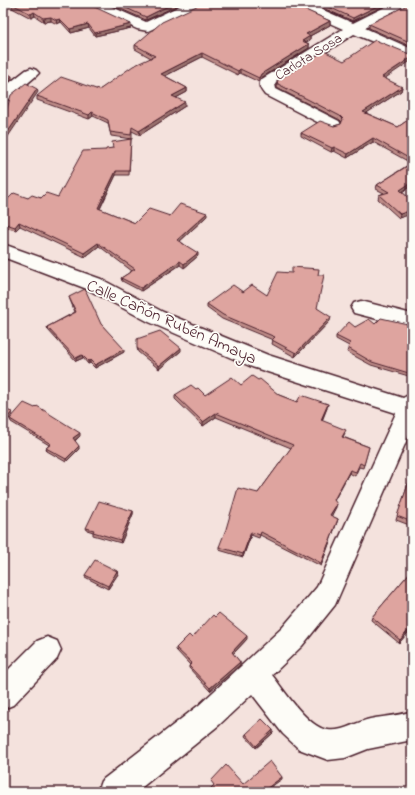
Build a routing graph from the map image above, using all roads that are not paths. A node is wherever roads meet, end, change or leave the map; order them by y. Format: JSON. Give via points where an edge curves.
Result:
{"nodes":[{"id":1,"x":92,"y":3,"type":"edge"},
{"id":2,"x":197,"y":3,"type":"edge"},
{"id":3,"x":296,"y":3,"type":"edge"},
{"id":4,"x":404,"y":3,"type":"edge"},
{"id":5,"x":354,"y":28,"type":"junction"},
{"id":6,"x":412,"y":54,"type":"edge"},
{"id":7,"x":31,"y":73,"type":"dead end"},
{"id":8,"x":3,"y":96,"type":"edge"},
{"id":9,"x":333,"y":124,"type":"edge"},
{"id":10,"x":3,"y":250,"type":"edge"},
{"id":11,"x":360,"y":308,"type":"dead end"},
{"id":12,"x":412,"y":321,"type":"edge"},
{"id":13,"x":411,"y":406,"type":"edge"},
{"id":14,"x":46,"y":650,"type":"dead end"},
{"id":15,"x":253,"y":673,"type":"junction"},
{"id":16,"x":3,"y":695,"type":"edge"},
{"id":17,"x":412,"y":725,"type":"edge"},
{"id":18,"x":112,"y":792,"type":"edge"}],
"edges":[{"from":1,"to":2,"type":"street","via":[[148,27]]},
{"from":3,"to":5,"type":"street"},
{"from":4,"to":5,"type":"street","name":"Carlota Sosa"},
{"from":5,"to":6,"type":"street"},
{"from":5,"to":9,"type":"street","name":"Carlota Sosa","via":[[268,82],[270,92]]},
{"from":7,"to":8,"type":"street"},
{"from":10,"to":13,"type":"street","name":"Calle Cañón Rubén Amaya","via":[[94,284],[156,317],[260,361]]},
{"from":11,"to":12,"type":"street"},
{"from":13,"to":15,"type":"street","via":[[326,596],[292,637]]},
{"from":14,"to":16,"type":"street"},
{"from":15,"to":17,"type":"street","via":[[293,724],[309,739],[328,745],[345,743],[368,734]]},
{"from":15,"to":18,"type":"street","via":[[209,715]]}]}
